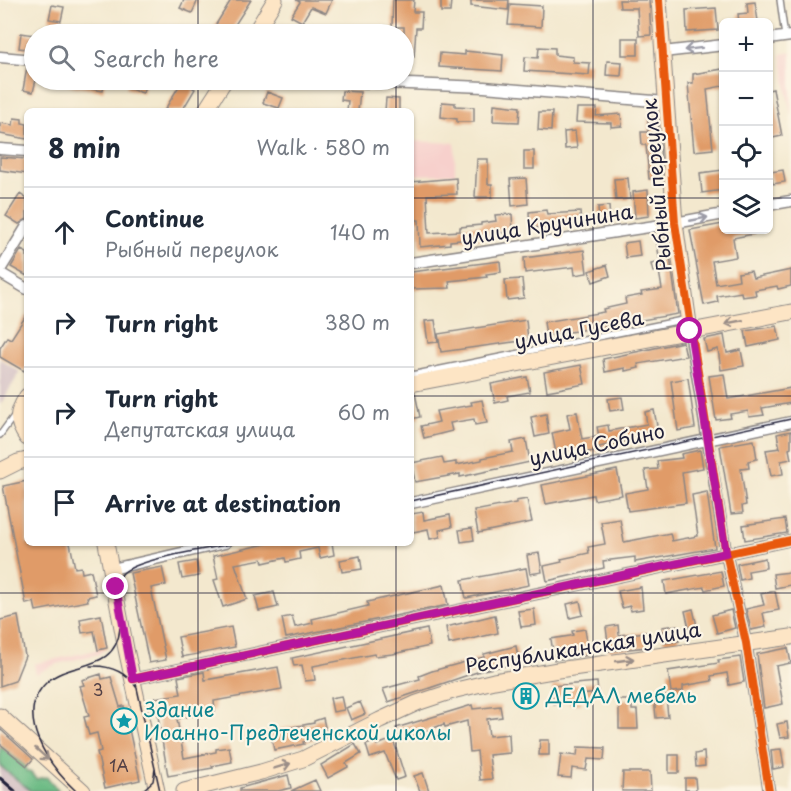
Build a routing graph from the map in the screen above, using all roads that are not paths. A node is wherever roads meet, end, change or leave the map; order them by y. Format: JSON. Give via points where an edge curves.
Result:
{"nodes":[{"id":1,"x":275,"y":0,"type":"edge"},
{"id":2,"x":659,"y":0,"type":"edge"},
{"id":3,"x":780,"y":0,"type":"edge"},
{"id":4,"x":260,"y":24,"type":"edge"},
{"id":5,"x":788,"y":36,"type":"edge"},
{"id":6,"x":773,"y":38,"type":"edge"},
{"id":7,"x":719,"y":45,"type":"edge"},
{"id":8,"x":663,"y":52,"type":"junction"},
{"id":9,"x":0,"y":57,"type":"edge"},
{"id":10,"x":24,"y":59,"type":"edge"},
{"id":11,"x":414,"y":84,"type":"edge"},
{"id":12,"x":219,"y":90,"type":"edge"},
{"id":13,"x":666,"y":102,"type":"junction"},
{"id":14,"x":208,"y":108,"type":"edge"},
{"id":15,"x":0,"y":149,"type":"edge"},
{"id":16,"x":24,"y":151,"type":"edge"},
{"id":17,"x":791,"y":201,"type":"edge"},
{"id":18,"x":773,"y":205,"type":"edge"},
{"id":19,"x":719,"y":215,"type":"edge"},
{"id":20,"x":675,"y":223,"type":"junction"},
{"id":21,"x":24,"y":231,"type":"edge"},
{"id":22,"x":414,"y":262,"type":"edge"},
{"id":23,"x":0,"y":271,"type":"edge"},
{"id":24,"x":24,"y":287,"type":"edge"},
{"id":25,"x":791,"y":312,"type":"edge"},
{"id":26,"x":689,"y":325,"type":"junction"},
{"id":27,"x":414,"y":374,"type":"edge"},
{"id":28,"x":414,"y":383,"type":"edge"},
{"id":29,"x":24,"y":400,"type":"edge"},
{"id":30,"x":18,"y":409,"type":"junction"},
{"id":31,"x":791,"y":422,"type":"edge"},
{"id":32,"x":24,"y":431,"type":"edge"},
{"id":33,"x":0,"y":435,"type":"edge"},
{"id":34,"x":708,"y":439,"type":"junction"},
{"id":35,"x":24,"y":461,"type":"edge"},
{"id":36,"x":0,"y":471,"type":"edge"},
{"id":37,"x":414,"y":502,"type":"edge"},
{"id":38,"x":791,"y":540,"type":"edge"},
{"id":39,"x":107,"y":546,"type":"edge"},
{"id":40,"x":212,"y":546,"type":"edge"},
{"id":41,"x":726,"y":553,"type":"junction"},
{"id":42,"x":112,"y":569,"type":"junction"},
{"id":43,"x":791,"y":637,"type":"edge"},
{"id":44,"x":746,"y":643,"type":"junction"},
{"id":45,"x":133,"y":679,"type":"junction"},
{"id":46,"x":0,"y":716,"type":"edge"},
{"id":47,"x":83,"y":791,"type":"edge"},
{"id":48,"x":157,"y":791,"type":"edge"},
{"id":49,"x":184,"y":791,"type":"edge"},
{"id":50,"x":769,"y":791,"type":"edge"}],
"edges":[{"from":1,"to":4,"type":"street"},
{"from":2,"to":8,"type":"street","name":"Рыбный переулок"},
{"from":3,"to":5,"type":"lane"},
{"from":5,"to":6,"type":"street"},
{"from":7,"to":8,"type":"street","one_way":true},
{"from":8,"to":13,"type":"street","name":"Рыбный переулок"},
{"from":9,"to":10,"type":"street"},
{"from":11,"to":13,"type":"street"},
{"from":12,"to":14,"type":"street"},
{"from":13,"to":20,"type":"street","name":"Рыбный переулок"},
{"from":15,"to":16,"type":"street"},
{"from":17,"to":18,"type":"street"},
{"from":20,"to":19,"type":"street","name":"улица Кручинина","one_way":true},
{"from":20,"to":22,"type":"street","name":"улица Кручинина"},
{"from":20,"to":26,"type":"street","name":"Рыбный переулок"},
{"from":21,"to":23,"type":"street"},
{"from":23,"to":24,"type":"street"},
{"from":25,"to":26,"type":"street","name":"улица Гусева","one_way":true},
{"from":26,"to":27,"type":"lane"},
{"from":26,"to":28,"type":"street","name":"улица Гусева"},
{"from":26,"to":34,"type":"street","name":"Рыбный переулок"},
{"from":29,"to":30,"type":"street"},
{"from":30,"to":32,"type":"street"},
{"from":30,"to":33,"type":"lane"},
{"from":31,"to":34,"type":"street","name":"улица Собино"},
{"from":34,"to":37,"type":"street","name":"улица Собино"},
{"from":34,"to":41,"type":"street","name":"Рыбный переулок"},
{"from":35,"to":36,"type":"street"},
{"from":38,"to":41,"type":"street"},
{"from":39,"to":42,"type":"street"},
{"from":40,"to":42,"type":"street"},
{"from":41,"to":44,"type":"street","name":"Рыбный переулок"},
{"from":41,"to":45,"type":"street"},
{"from":42,"to":45,"type":"street"},
{"from":43,"to":44,"type":"street","name":"Республиканская улица"},
{"from":49,"to":44,"type":"street","name":"Республиканская улица","one_way":true,"via":[[296,762],[417,703],[456,690],[558,670]]},
{"from":44,"to":50,"type":"street","name":"Рыбный переулок"},
{"from":45,"to":48,"type":"street"},
{"from":46,"to":47,"type":"street","one_way":true}]}
